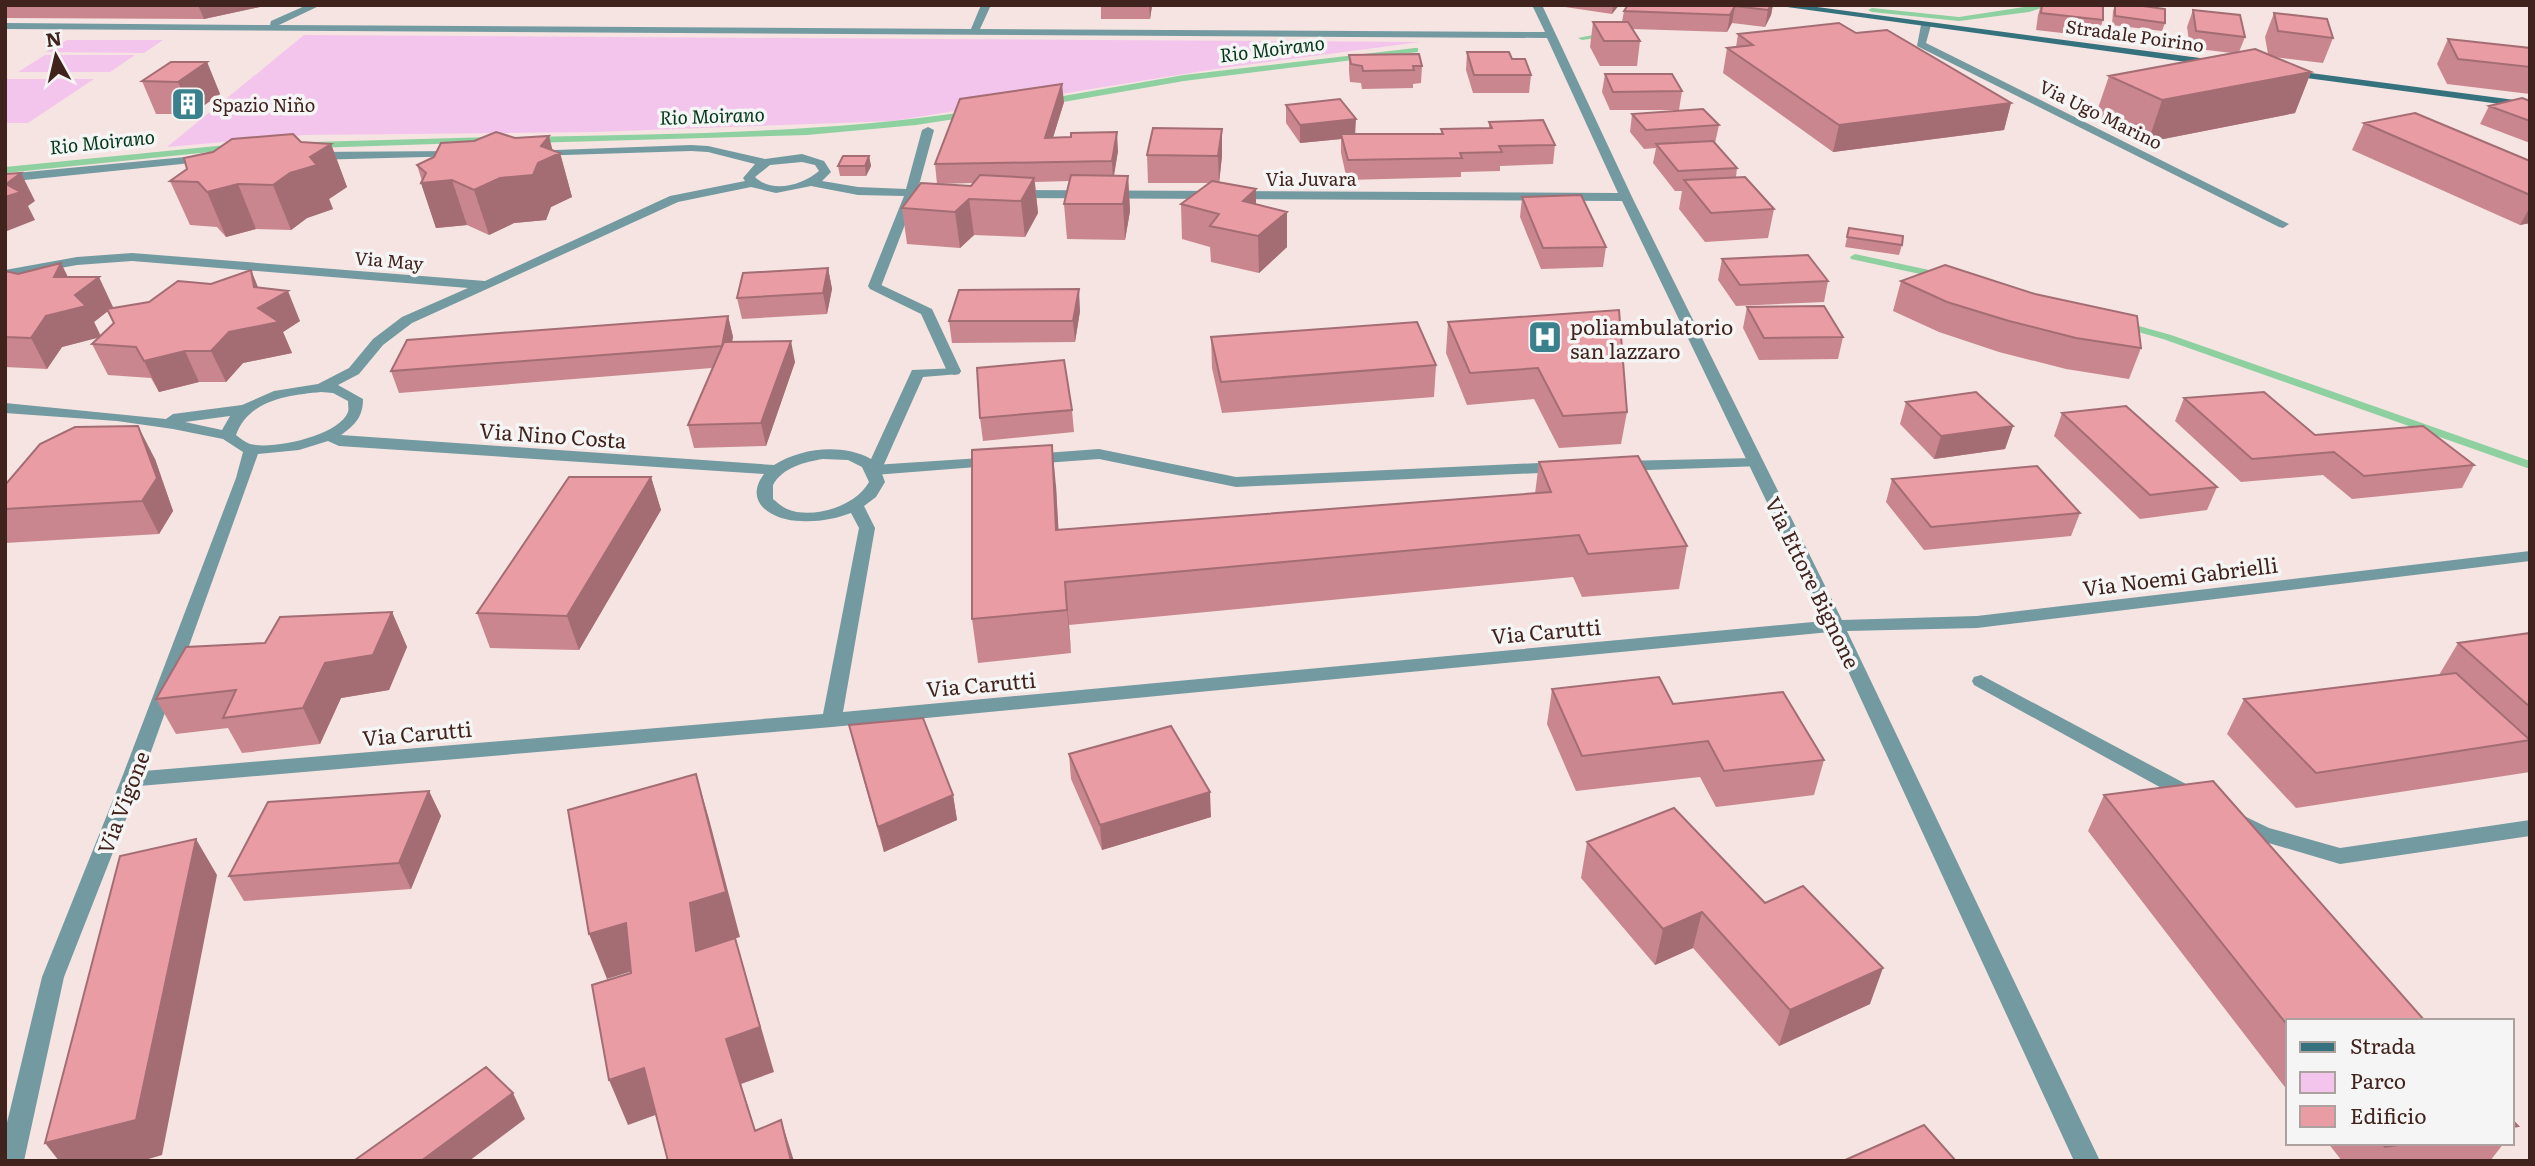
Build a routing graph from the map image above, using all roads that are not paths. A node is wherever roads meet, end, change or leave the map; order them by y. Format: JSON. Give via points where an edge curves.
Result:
{"nodes":[{"id":1,"x":316,"y":5,"type":"edge"},
{"id":2,"x":986,"y":5,"type":"edge"},
{"id":3,"x":1537,"y":5,"type":"edge"},
{"id":4,"x":1777,"y":5,"type":"edge"},
{"id":5,"x":1926,"y":25,"type":"junction"},
{"id":6,"x":5,"y":26,"type":"edge"},
{"id":7,"x":268,"y":26,"type":"junction"},
{"id":8,"x":974,"y":32,"type":"junction"},
{"id":9,"x":1551,"y":35,"type":"junction"},
{"id":10,"x":2226,"y":65,"type":"edge"},
{"id":11,"x":2280,"y":72,"type":"edge"},
{"id":12,"x":2530,"y":105,"type":"edge"},
{"id":13,"x":928,"y":130,"type":"dead end"},
{"id":14,"x":526,"y":153,"type":"edge"},
{"id":15,"x":471,"y":154,"type":"edge"},
{"id":16,"x":295,"y":156,"type":"edge"},
{"id":17,"x":226,"y":158,"type":"edge"},
{"id":18,"x":766,"y":163,"type":"junction"},
{"id":19,"x":5,"y":178,"type":"edge"},
{"id":20,"x":752,"y":183,"type":"junction"},
{"id":21,"x":812,"y":183,"type":"junction"},
{"id":22,"x":911,"y":193,"type":"junction"},
{"id":23,"x":953,"y":193,"type":"edge"},
{"id":24,"x":994,"y":193,"type":"edge"},
{"id":25,"x":1626,"y":197,"type":"junction"},
{"id":26,"x":2283,"y":224,"type":"dead end"},
{"id":27,"x":5,"y":274,"type":"edge"},
{"id":28,"x":486,"y":285,"type":"junction"},
{"id":29,"x":354,"y":371,"type":"junction"},
{"id":30,"x":321,"y":387,"type":"junction"},
{"id":31,"x":348,"y":393,"type":"junction"},
{"id":32,"x":5,"y":408,"type":"edge"},
{"id":33,"x":246,"y":409,"type":"junction"},
{"id":34,"x":152,"y":422,"type":"junction"},
{"id":35,"x":329,"y":435,"type":"junction"},
{"id":36,"x":228,"y":436,"type":"junction"},
{"id":37,"x":252,"y":449,"type":"junction"},
{"id":38,"x":1756,"y":463,"type":"junction"},
{"id":39,"x":1606,"y":466,"type":"edge"},
{"id":40,"x":1579,"y":467,"type":"edge"},
{"id":41,"x":776,"y":470,"type":"junction"},
{"id":42,"x":874,"y":470,"type":"junction"},
{"id":43,"x":855,"y":505,"type":"junction"},
{"id":44,"x":2530,"y":556,"type":"edge"},
{"id":45,"x":1835,"y":626,"type":"junction"},
{"id":46,"x":1981,"y":681,"type":"dead end"},
{"id":47,"x":832,"y":720,"type":"junction"},
{"id":48,"x":131,"y":780,"type":"junction"},
{"id":49,"x":2530,"y":828,"type":"edge"},
{"id":50,"x":12,"y":1161,"type":"edge"},
{"id":51,"x":2087,"y":1161,"type":"edge"}],
"edges":[{"from":1,"to":7,"type":"street"},
{"from":2,"to":8,"type":"street"},
{"from":3,"to":9,"type":"street","name":"Via Ettore Bignone"},
{"from":4,"to":5,"type":"main road","name":"Stradale Poirino"},
{"from":5,"to":10,"type":"main road","name":"Stradale Poirino"},
{"from":5,"to":26,"type":"street","name":"Via Ugo Marino","via":[[1921,44]]},
{"from":6,"to":7,"type":"street"},
{"from":7,"to":8,"type":"street"},
{"from":8,"to":9,"type":"street"},
{"from":9,"to":25,"type":"street","name":"Via Ettore Bignone"},
{"from":11,"to":12,"type":"main road"},
{"from":13,"to":22,"type":"street"},
{"from":14,"to":18,"type":"street","via":[[700,148]]},
{"from":15,"to":16,"type":"street"},
{"from":17,"to":19,"type":"street"},
{"from":18,"to":20,"type":"street","via":[[751,173]]},
{"from":18,"to":21,"type":"street","via":[[802,158],[820,163],[825,173]]},
{"from":20,"to":21,"type":"street","via":[[779,189]]},
{"from":20,"to":28,"type":"street","name":"Via May","via":[[674,200]]},
{"from":21,"to":22,"type":"street"},
{"from":22,"to":23,"type":"street"},
{"from":22,"to":42,"type":"street","via":[[875,286],[928,312],[954,371],[917,373]]},
{"from":24,"to":25,"type":"street","name":"Via Juvara"},
{"from":25,"to":38,"type":"street","name":"Via Ettore Bignone"},
{"from":27,"to":28,"type":"street","name":"Via May","via":[[132,257]]},
{"from":28,"to":29,"type":"street","via":[[407,320],[378,342]]},
{"from":29,"to":30,"type":"street"},
{"from":29,"to":31,"type":"street"},
{"from":30,"to":31,"type":"street"},
{"from":30,"to":33,"type":"street","via":[[281,393]]},
{"from":31,"to":35,"type":"street","via":[[356,399],[354,416]]},
{"from":32,"to":34,"type":"street"},
{"from":33,"to":34,"type":"street"},
{"from":33,"to":36,"type":"street","via":[[234,419]]},
{"from":34,"to":36,"type":"street"},
{"from":35,"to":37,"type":"street","via":[[291,448]]},
{"from":35,"to":41,"type":"street","name":"Via Nino Costa","via":[[339,441]]},
{"from":36,"to":37,"type":"street"},
{"from":37,"to":48,"type":"street","name":"Via Vigone"},
{"from":38,"to":39,"type":"street"},
{"from":38,"to":45,"type":"street","name":"Via Ettore Bignone"},
{"from":40,"to":42,"type":"street","via":[[1236,482],[1099,454]]},
{"from":41,"to":42,"type":"street","via":[[806,457],[840,454],[855,457]]},
{"from":41,"to":43,"type":"street","via":[[763,490],[772,508],[820,516]]},
{"from":42,"to":43,"type":"street","via":[[874,488]]},
{"from":43,"to":47,"type":"street","via":[[866,528]]},
{"from":44,"to":45,"type":"street","name":"Via Noemi Gabrielli","via":[[1977,622]]},
{"from":45,"to":47,"type":"street","name":"Via Carutti"},
{"from":45,"to":51,"type":"street","name":"Via Ettore Bignone"},
{"from":46,"to":49,"type":"street","via":[[2262,834],[2340,856]]},
{"from":47,"to":48,"type":"street","name":"Via Carutti"},
{"from":48,"to":50,"type":"street","name":"Via Vigone","via":[[53,977]]}]}
